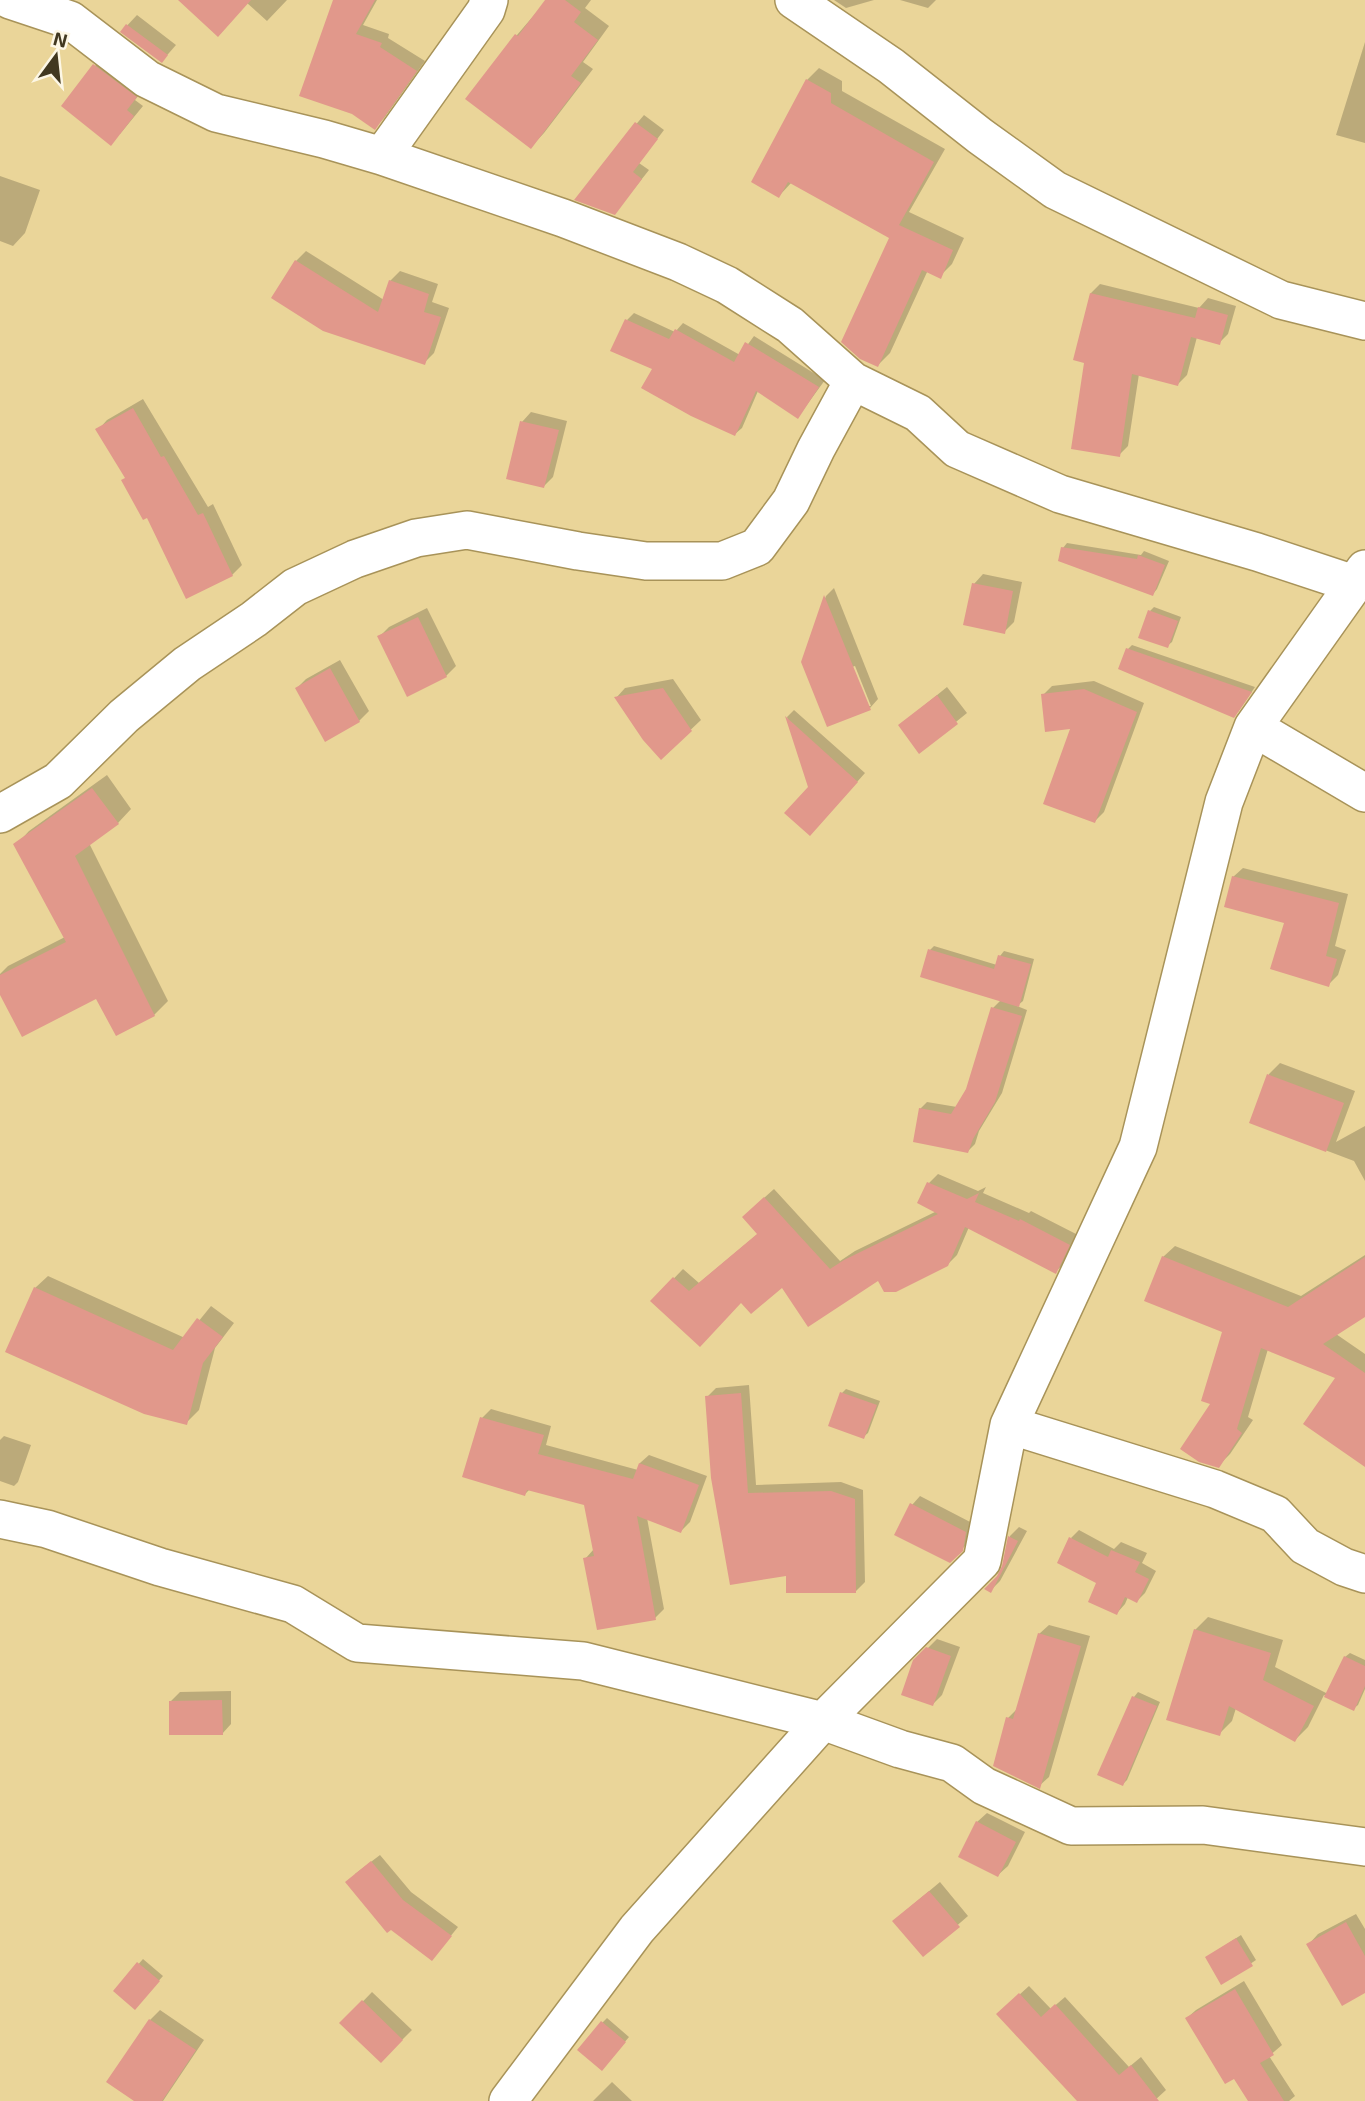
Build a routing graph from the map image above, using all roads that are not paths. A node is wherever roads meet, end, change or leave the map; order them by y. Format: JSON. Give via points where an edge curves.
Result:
{"nodes":[{"id":1,"x":10,"y":0,"type":"edge"},
{"id":2,"x":489,"y":0,"type":"edge"},
{"id":3,"x":794,"y":0,"type":"edge"},
{"id":4,"x":382,"y":156,"type":"junction"},
{"id":5,"x":1365,"y":321,"type":"edge"},
{"id":6,"x":853,"y":381,"type":"junction"},
{"id":7,"x":1359,"y":576,"type":"edge"},
{"id":8,"x":1253,"y":727,"type":"junction"},
{"id":9,"x":1365,"y":793,"type":"edge"},
{"id":10,"x":0,"y":814,"type":"edge"},
{"id":11,"x":1009,"y":1424,"type":"junction"},
{"id":12,"x":0,"y":1519,"type":"edge"},
{"id":13,"x":1365,"y":1574,"type":"edge"},
{"id":14,"x":823,"y":1721,"type":"junction"},
{"id":15,"x":1365,"y":1847,"type":"edge"},
{"id":16,"x":508,"y":2101,"type":"edge"}],
"edges":[{"from":1,"to":4,"type":"street","via":[[70,20],[147,79],[216,113]]},
{"from":2,"to":4,"type":"street"},
{"from":3,"to":5,"type":"street","via":[[891,66],[1055,190],[1281,300]]},
{"from":4,"to":6,"type":"street","via":[[563,218],[727,285],[790,325]]},
{"from":6,"to":7,"type":"street","via":[[918,413],[957,449],[1060,494],[1257,552]]},
{"from":6,"to":10,"type":"street","via":[[791,501],[757,547],[722,561],[646,561],[467,530],[416,538],[355,559],[296,587],[187,664],[124,716],[58,781]]},
{"from":7,"to":8,"type":"street"},
{"from":8,"to":9,"type":"street"},
{"from":8,"to":11,"type":"street","via":[[1224,802],[1138,1147]]},
{"from":11,"to":13,"type":"street","via":[[1215,1489],[1275,1514],[1305,1546]]},
{"from":11,"to":14,"type":"street","via":[[982,1562]]},
{"from":12,"to":14,"type":"street","via":[[293,1604],[357,1643],[583,1661]]},
{"from":14,"to":15,"type":"street","via":[[952,1763],[985,1786],[1071,1826],[1203,1825]]},
{"from":14,"to":16,"type":"street","via":[[637,1929]]}]}
